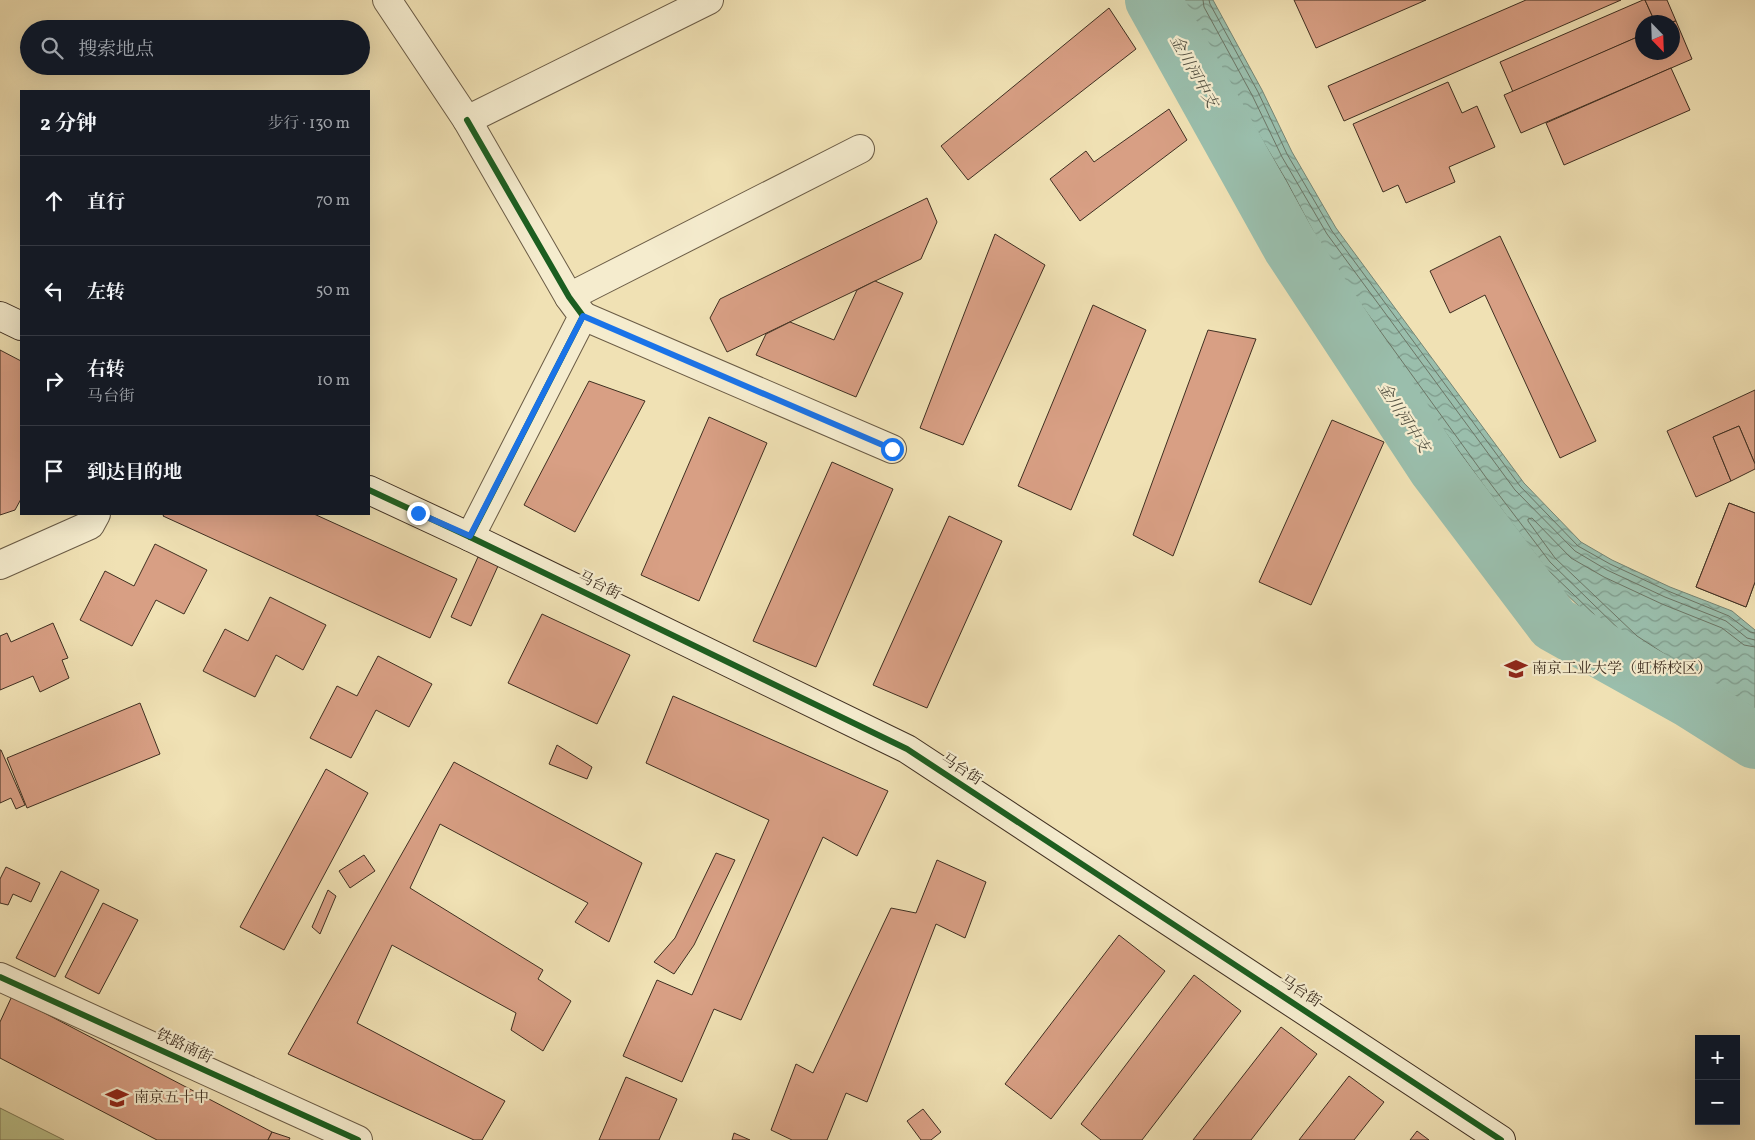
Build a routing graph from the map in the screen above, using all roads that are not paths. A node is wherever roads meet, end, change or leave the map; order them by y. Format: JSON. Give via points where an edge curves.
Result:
{"nodes":[{"id":1,"x":387,"y":0,"type":"edge"},
{"id":2,"x":709,"y":0,"type":"edge"},
{"id":3,"x":466,"y":120,"type":"junction"},
{"id":4,"x":860,"y":149,"type":"dead end"},
{"id":5,"x":576,"y":306,"type":"junction"},
{"id":6,"x":0,"y":316,"type":"edge"},
{"id":7,"x":20,"y":326,"type":"edge"},
{"id":8,"x":892,"y":449,"type":"dead end"},
{"id":9,"x":370,"y":490,"type":"edge"},
{"id":10,"x":95,"y":515,"type":"edge"},
{"id":11,"x":470,"y":536,"type":"junction"},
{"id":12,"x":0,"y":565,"type":"edge"},
{"id":13,"x":0,"y":977,"type":"edge"},
{"id":14,"x":358,"y":1140,"type":"edge"},
{"id":15,"x":1501,"y":1140,"type":"edge"}],
"edges":[{"from":1,"to":3,"type":"street"},
{"from":2,"to":3,"type":"street"},
{"from":3,"to":5,"type":"street"},
{"from":4,"to":5,"type":"street"},
{"from":5,"to":8,"type":"street"},
{"from":5,"to":11,"type":"street"},
{"from":6,"to":7,"type":"street"},
{"from":9,"to":11,"type":"street","name":"马台街"},
{"from":10,"to":12,"type":"street","via":[[90,525]]},
{"from":11,"to":15,"type":"street","name":"马台街","via":[[907,749]]},
{"from":13,"to":14,"type":"street","name":"铁路南街"}]}
